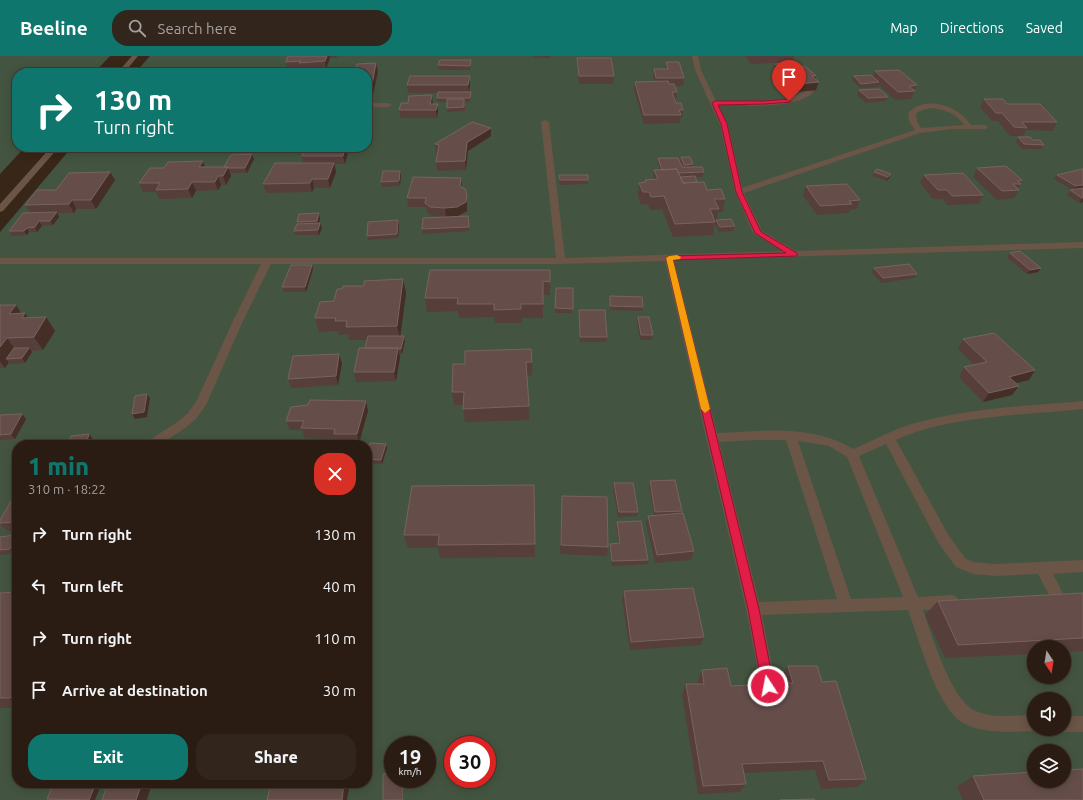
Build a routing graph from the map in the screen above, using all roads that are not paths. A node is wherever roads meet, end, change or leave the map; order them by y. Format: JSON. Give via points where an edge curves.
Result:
{"nodes":[{"id":1,"x":135,"y":56,"type":"edge"},
{"id":2,"x":695,"y":56,"type":"edge"},
{"id":3,"x":124,"y":68,"type":"edge"},
{"id":4,"x":812,"y":92,"type":"edge"},
{"id":5,"x":715,"y":103,"type":"junction"},
{"id":6,"x":372,"y":105,"type":"edge"},
{"id":7,"x":388,"y":105,"type":"dead end"},
{"id":8,"x":545,"y":122,"type":"dead end"},
{"id":9,"x":969,"y":127,"type":"junction"},
{"id":10,"x":985,"y":127,"type":"dead end"},
{"id":11,"x":919,"y":132,"type":"junction"},
{"id":12,"x":51,"y":152,"type":"edge"},
{"id":13,"x":739,"y":192,"type":"junction"},
{"id":14,"x":0,"y":209,"type":"edge"},
{"id":15,"x":1083,"y":245,"type":"edge"},
{"id":16,"x":795,"y":255,"type":"junction"},
{"id":17,"x":669,"y":258,"type":"junction"},
{"id":18,"x":0,"y":261,"type":"edge"},
{"id":19,"x":561,"y":261,"type":"junction"},
{"id":20,"x":267,"y":262,"type":"junction"},
{"id":21,"x":1083,"y":405,"type":"edge"},
{"id":22,"x":791,"y":436,"type":"junction"},
{"id":23,"x":888,"y":437,"type":"junction"},
{"id":24,"x":712,"y":438,"type":"junction"},
{"id":25,"x":157,"y":440,"type":"edge"},
{"id":26,"x":852,"y":454,"type":"junction"},
{"id":27,"x":1083,"y":566,"type":"edge"},
{"id":28,"x":1042,"y":568,"type":"junction"},
{"id":29,"x":1059,"y":599,"type":"junction"},
{"id":30,"x":1075,"y":599,"type":"edge"},
{"id":31,"x":1044,"y":600,"type":"edge"},
{"id":32,"x":967,"y":601,"type":"edge"},
{"id":33,"x":913,"y":602,"type":"junction"},
{"id":34,"x":846,"y":606,"type":"junction"},
{"id":35,"x":753,"y":609,"type":"junction"},
{"id":36,"x":768,"y":686,"type":"edge"},
{"id":37,"x":1027,"y":723,"type":"edge"},
{"id":38,"x":1071,"y":724,"type":"edge"},
{"id":39,"x":1083,"y":724,"type":"edge"}],
"edges":[{"from":1,"to":3,"type":"street"},
{"from":2,"to":5,"type":"street","via":[[698,70]]},
{"from":4,"to":5,"type":"street","via":[[789,101]]},
{"from":5,"to":13,"type":"street","via":[[724,124]]},
{"from":6,"to":7,"type":"street"},
{"from":8,"to":19,"type":"street"},
{"from":9,"to":10,"type":"street"},
{"from":9,"to":11,"type":"street"},
{"from":9,"to":11,"type":"street","via":[[962,117],[938,106],[920,108],[912,113]]},
{"from":11,"to":13,"type":"street"},
{"from":12,"to":14,"type":"street"},
{"from":13,"to":16,"type":"street","via":[[758,233]]},
{"from":15,"to":16,"type":"street"},
{"from":16,"to":17,"type":"street"},
{"from":17,"to":19,"type":"street"},
{"from":17,"to":24,"type":"street"},
{"from":18,"to":20,"type":"street"},
{"from":19,"to":20,"type":"street"},
{"from":20,"to":25,"type":"street","via":[[202,402],[192,416]]},
{"from":21,"to":23,"type":"street","via":[[953,419],[913,428]]},
{"from":22,"to":24,"type":"street"},
{"from":22,"to":26,"type":"street","via":[[833,443]]},
{"from":22,"to":34,"type":"street"},
{"from":23,"to":26,"type":"street"},
{"from":23,"to":28,"type":"street","via":[[944,540],[961,563],[973,568],[995,570]]},
{"from":24,"to":35,"type":"street"},
{"from":26,"to":33,"type":"street"},
{"from":27,"to":28,"type":"street"},
{"from":28,"to":29,"type":"street"},
{"from":29,"to":30,"type":"street"},
{"from":29,"to":31,"type":"street"},
{"from":32,"to":33,"type":"street"},
{"from":33,"to":34,"type":"street"},
{"from":33,"to":37,"type":"street","via":[[938,671],[950,696],[964,714],[984,722]]},
{"from":34,"to":35,"type":"street"},
{"from":35,"to":36,"type":"street"},
{"from":38,"to":39,"type":"street"}]}
